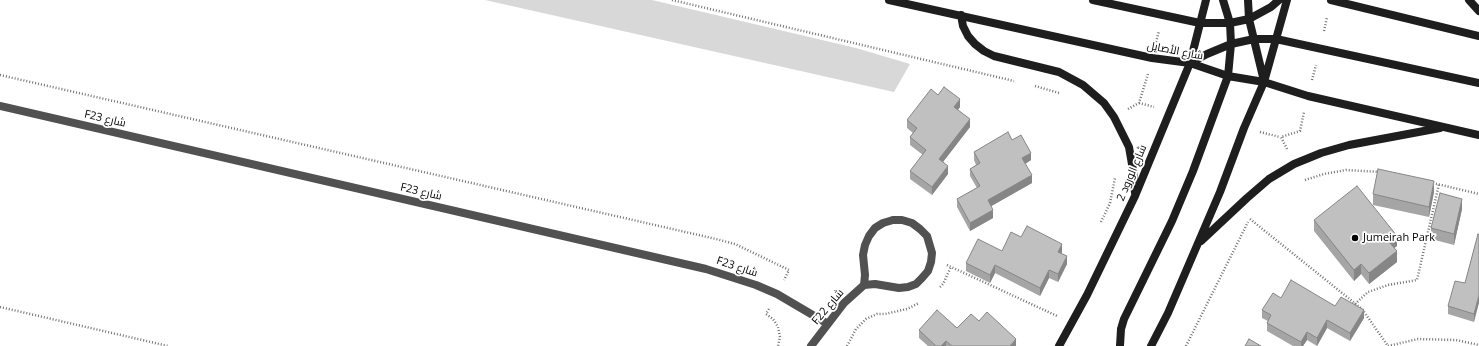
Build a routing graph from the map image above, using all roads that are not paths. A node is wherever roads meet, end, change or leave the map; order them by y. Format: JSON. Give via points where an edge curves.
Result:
{"nodes":[{"id":1,"x":889,"y":0,"type":"edge"},
{"id":2,"x":1093,"y":0,"type":"edge"},
{"id":3,"x":1206,"y":0,"type":"edge"},
{"id":4,"x":1223,"y":0,"type":"edge"},
{"id":5,"x":1248,"y":0,"type":"edge"},
{"id":6,"x":1279,"y":0,"type":"edge"},
{"id":7,"x":1287,"y":0,"type":"edge"},
{"id":8,"x":1331,"y":0,"type":"edge"},
{"id":9,"x":1469,"y":0,"type":"edge"},
{"id":10,"x":1479,"y":11,"type":"edge"},
{"id":11,"x":961,"y":15,"type":"junction"},
{"id":12,"x":1249,"y":19,"type":"junction"},
{"id":13,"x":1200,"y":23,"type":"junction"},
{"id":14,"x":1230,"y":23,"type":"junction"},
{"id":15,"x":1479,"y":36,"type":"edge"},
{"id":16,"x":1276,"y":38,"type":"junction"},
{"id":17,"x":1254,"y":39,"type":"junction"},
{"id":18,"x":1231,"y":44,"type":"junction"},
{"id":19,"x":1190,"y":63,"type":"junction"},
{"id":20,"x":1228,"y":76,"type":"junction"},
{"id":21,"x":1264,"y":82,"type":"junction"},
{"id":22,"x":1479,"y":83,"type":"edge"},
{"id":23,"x":0,"y":106,"type":"edge"},
{"id":24,"x":1444,"y":127,"type":"junction"},
{"id":25,"x":1479,"y":135,"type":"edge"},
{"id":26,"x":1135,"y":196,"type":"junction"},
{"id":27,"x":1197,"y":244,"type":"junction"},
{"id":28,"x":864,"y":285,"type":"junction"},
{"id":29,"x":828,"y":324,"type":"junction"},
{"id":30,"x":811,"y":346,"type":"edge"},
{"id":31,"x":1059,"y":346,"type":"edge"},
{"id":32,"x":1120,"y":346,"type":"edge"},
{"id":33,"x":1151,"y":346,"type":"edge"}],
"edges":[{"from":1,"to":11,"type":"main road","name":"شارع الأصايل"},
{"from":2,"to":13,"type":"main road"},
{"from":3,"to":13,"type":"main road","name":"شارع الورود 2"},
{"from":4,"to":14,"type":"main road"},
{"from":5,"to":12,"type":"main road"},
{"from":6,"to":12,"type":"main road"},
{"from":7,"to":16,"type":"main road"},
{"from":8,"to":15,"type":"main road"},
{"from":9,"to":10,"type":"main road"},
{"from":11,"to":19,"type":"main road","name":"شارع الأصايل","via":[[1152,58]]},
{"from":11,"to":26,"type":"main road","via":[[968,36],[984,51],[994,56],[1059,72],[1083,85],[1104,103],[1129,147]]},
{"from":12,"to":14,"type":"main road"},
{"from":12,"to":17,"type":"main road"},
{"from":13,"to":14,"type":"main road"},
{"from":13,"to":19,"type":"main road","name":"شارع الورود 2"},
{"from":14,"to":18,"type":"main road"},
{"from":16,"to":17,"type":"main road"},
{"from":16,"to":21,"type":"main road"},
{"from":16,"to":22,"type":"main road"},
{"from":17,"to":18,"type":"main road"},
{"from":17,"to":21,"type":"main road"},
{"from":18,"to":19,"type":"main road"},
{"from":18,"to":20,"type":"main road"},
{"from":19,"to":20,"type":"main road","name":"شارع الأصايل"},
{"from":19,"to":26,"type":"main road","name":"شارع الورود 2"},
{"from":20,"to":21,"type":"main road","name":"شارع الأصايل"},
{"from":20,"to":32,"type":"main road","via":[[1175,214],[1124,319]]},
{"from":21,"to":24,"type":"main road","name":"شارع الأصايل","via":[[1308,96]]},
{"from":21,"to":27,"type":"main road"},
{"from":23,"to":29,"type":"street","name":"F23 شارع","via":[[706,269],[776,294]]},
{"from":24,"to":25,"type":"main road","name":"شارع الأصايل"},
{"from":24,"to":27,"type":"main road","via":[[1349,145],[1294,164],[1269,179]]},
{"from":26,"to":31,"type":"main road","name":"شارع الورود 2","via":[[1112,246]]},
{"from":27,"to":33,"type":"main road"},
{"from":28,"to":28,"type":"street","via":[[863,255],[865,245],[875,228],[893,220],[902,220],[920,228],[927,236],[932,253],[928,271],[922,278],[916,284],[900,288]]},
{"from":28,"to":29,"type":"street","name":"F22 شارع","via":[[844,303]]},
{"from":29,"to":30,"type":"street","name":"F22 شارع"}]}
